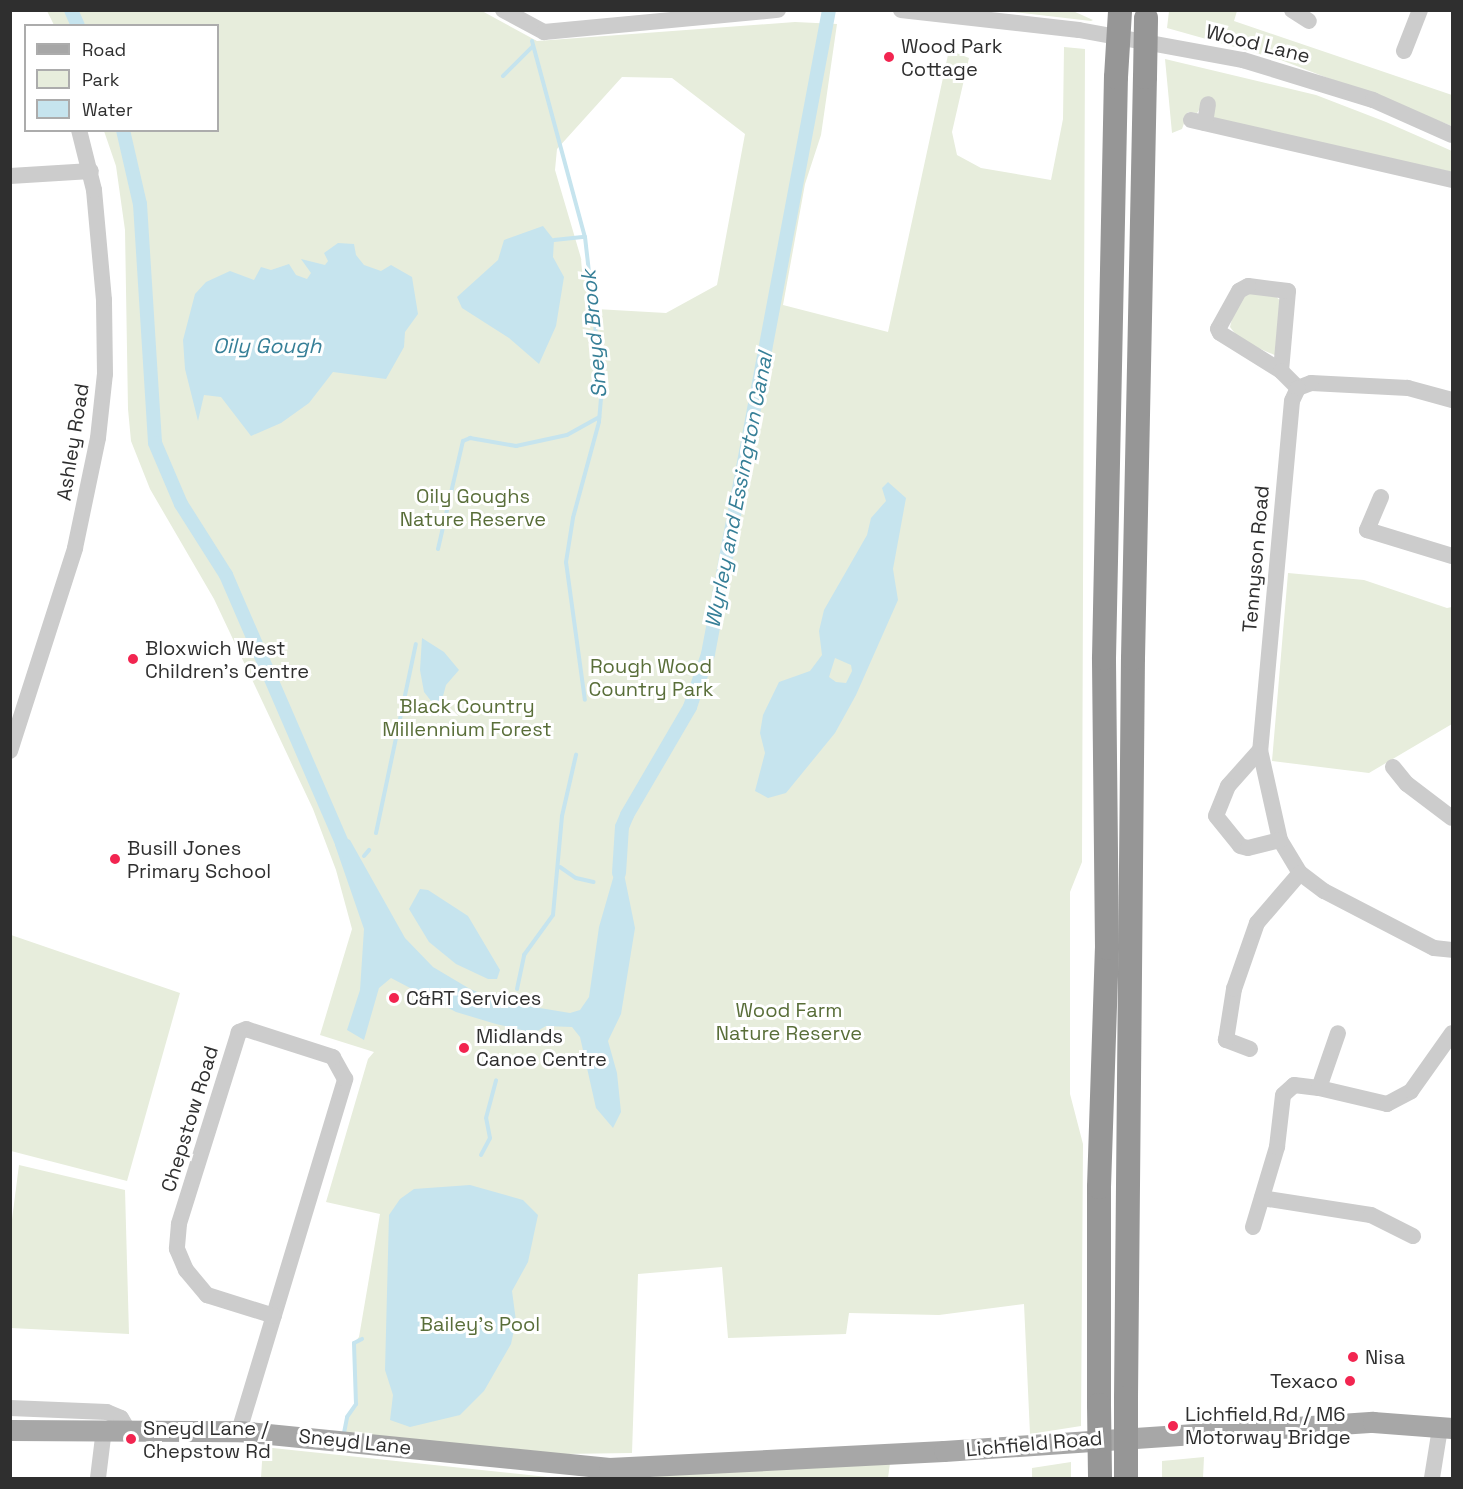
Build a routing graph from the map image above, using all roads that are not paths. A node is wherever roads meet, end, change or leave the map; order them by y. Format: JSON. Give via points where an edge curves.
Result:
{"nodes":[{"id":1,"x":504,"y":10,"type":"edge"},
{"id":2,"x":778,"y":10,"type":"edge"},
{"id":3,"x":902,"y":10,"type":"edge"},
{"id":4,"x":1420,"y":10,"type":"edge"},
{"id":5,"x":1120,"y":11,"type":"edge"},
{"id":6,"x":1146,"y":14,"type":"edge"},
{"id":7,"x":1403,"y":52,"type":"dead end"},
{"id":8,"x":1208,"y":104,"type":"dead end"},
{"id":9,"x":80,"y":132,"type":"edge"},
{"id":10,"x":1452,"y":135,"type":"edge"},
{"id":11,"x":91,"y":171,"type":"junction"},
{"id":12,"x":10,"y":176,"type":"edge"},
{"id":13,"x":1452,"y":180,"type":"edge"},
{"id":14,"x":1281,"y":371,"type":"junction"},
{"id":15,"x":1305,"y":386,"type":"junction"},
{"id":16,"x":1452,"y":400,"type":"edge"},
{"id":17,"x":1380,"y":497,"type":"dead end"},
{"id":18,"x":1452,"y":556,"type":"edge"},
{"id":19,"x":15,"y":723,"type":"edge"},
{"id":20,"x":1260,"y":750,"type":"junction"},
{"id":21,"x":10,"y":752,"type":"edge"},
{"id":22,"x":1393,"y":767,"type":"dead end"},
{"id":23,"x":1452,"y":818,"type":"edge"},
{"id":24,"x":1280,"y":840,"type":"junction"},
{"id":25,"x":1300,"y":873,"type":"junction"},
{"id":26,"x":1452,"y":950,"type":"edge"},
{"id":27,"x":1338,"y":1033,"type":"dead end"},
{"id":28,"x":1452,"y":1033,"type":"edge"},
{"id":29,"x":1250,"y":1049,"type":"dead end"},
{"id":30,"x":1319,"y":1088,"type":"junction"},
{"id":31,"x":1262,"y":1198,"type":"junction"},
{"id":32,"x":1253,"y":1227,"type":"dead end"},
{"id":33,"x":1413,"y":1236,"type":"dead end"},
{"id":34,"x":274,"y":1316,"type":"junction"},
{"id":35,"x":10,"y":1408,"type":"edge"},
{"id":36,"x":1448,"y":1424,"type":"edge"},
{"id":37,"x":128,"y":1428,"type":"junction"},
{"id":38,"x":104,"y":1429,"type":"junction"},
{"id":39,"x":10,"y":1430,"type":"edge"},
{"id":40,"x":239,"y":1431,"type":"junction"},
{"id":41,"x":615,"y":1471,"type":"edge"},
{"id":42,"x":98,"y":1479,"type":"edge"},
{"id":43,"x":1100,"y":1479,"type":"edge"},
{"id":44,"x":1126,"y":1479,"type":"edge"},
{"id":45,"x":1432,"y":1479,"type":"edge"}],
"edges":[{"from":1,"to":2,"type":"street","via":[[544,32]]},
{"from":3,"to":10,"type":"street","name":"Wood Lane","via":[[1079,30],[1233,58],[1352,92]]},
{"from":4,"to":7,"type":"street"},
{"from":5,"to":43,"type":"highway","bridge":true,"via":[[1104,658],[1107,948],[1100,1187]]},
{"from":6,"to":44,"type":"highway","bridge":true,"via":[[1133,658]]},
{"from":8,"to":13,"type":"street","via":[[1198,121]]},
{"from":9,"to":11,"type":"street","name":"Ashley Road"},
{"from":11,"to":12,"type":"street"},
{"from":11,"to":19,"type":"street","name":"Ashley Road","via":[[104,300],[105,374],[98,438],[75,548]]},
{"from":14,"to":14,"type":"street","via":[[1218,329],[1239,291],[1248,286],[1288,291]]},
{"from":14,"to":15,"type":"street"},
{"from":15,"to":16,"type":"street","via":[[1408,388]]},
{"from":15,"to":20,"type":"street","name":"Tennyson Road","via":[[1292,401]]},
{"from":17,"to":18,"type":"street","via":[[1368,530]]},
{"from":19,"to":21,"type":"street","name":"Ashley Road"},
{"from":20,"to":24,"type":"street","name":"Tennyson Road"},
{"from":20,"to":24,"type":"street","via":[[1228,786],[1216,816],[1240,846],[1248,848]]},
{"from":22,"to":23,"type":"street","via":[[1407,784]]},
{"from":24,"to":25,"type":"street","name":"Tennyson Road"},
{"from":25,"to":26,"type":"street","name":"Tennyson Road","via":[[1324,891],[1434,948]]},
{"from":25,"to":29,"type":"street","via":[[1257,923],[1234,989],[1226,1040]]},
{"from":27,"to":30,"type":"street"},
{"from":28,"to":30,"type":"street","via":[[1412,1090],[1387,1104]]},
{"from":30,"to":31,"type":"street","via":[[1294,1084],[1283,1095],[1277,1147]]},
{"from":31,"to":32,"type":"street"},
{"from":31,"to":33,"type":"street","via":[[1371,1215]]},
{"from":34,"to":34,"type":"street","name":"Chepstow Road","via":[[345,1079],[333,1057],[246,1029],[239,1032],[179,1224],[177,1249],[186,1270],[207,1295]]},
{"from":34,"to":40,"type":"street","name":"Chepstow Road"},
{"from":35,"to":37,"type":"street","via":[[107,1412],[121,1418]]},
{"from":36,"to":41,"type":"main road","name":"Lichfield Road","via":[[1373,1422]]},
{"from":36,"to":45,"type":"street"},
{"from":37,"to":38,"type":"main road","name":"Sneyd Lane"},
{"from":37,"to":40,"type":"main road","name":"Sneyd Lane"},
{"from":38,"to":39,"type":"main road","name":"Sneyd Lane"},
{"from":38,"to":42,"type":"street"},
{"from":40,"to":41,"type":"main road","name":"Sneyd Lane"}]}
